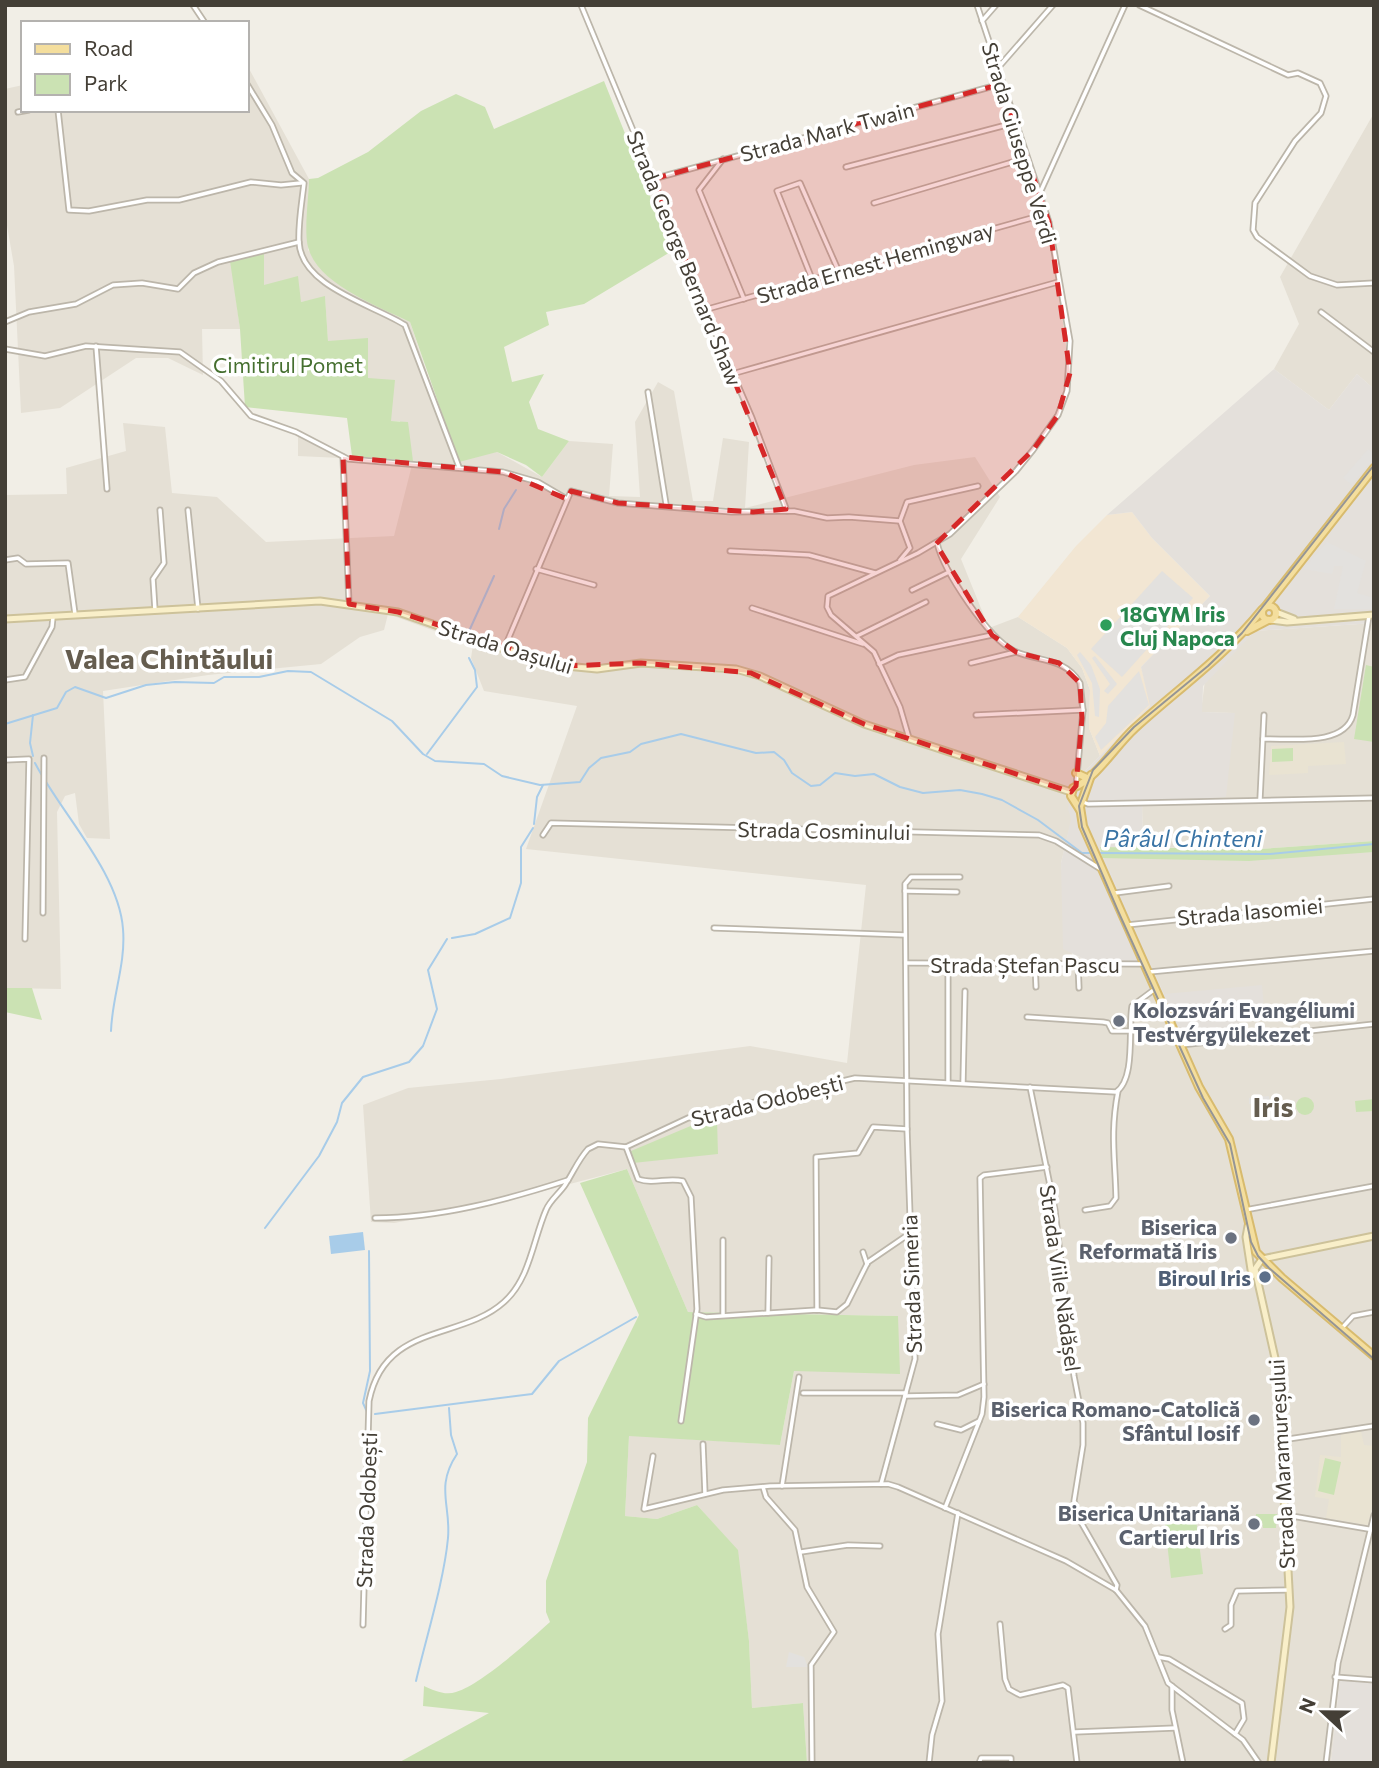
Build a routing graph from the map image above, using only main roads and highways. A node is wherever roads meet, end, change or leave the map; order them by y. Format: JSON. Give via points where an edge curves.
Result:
{"nodes":[{"id":1,"x":1374,"y":468,"type":"edge"},
{"id":2,"x":1279,"y":589,"type":"junction"},
{"id":3,"x":1263,"y":608,"type":"junction"},
{"id":4,"x":1276,"y":611,"type":"junction"},
{"id":5,"x":1371,"y":615,"type":"edge"},
{"id":6,"x":5,"y":619,"type":"edge"},
{"id":7,"x":1270,"y":620,"type":"junction"},
{"id":8,"x":1297,"y":620,"type":"junction"},
{"id":9,"x":1243,"y":634,"type":"junction"},
{"id":10,"x":1076,"y":774,"type":"road end"},
{"id":11,"x":1088,"y":777,"type":"junction"},
{"id":12,"x":1078,"y":788,"type":"junction"},
{"id":13,"x":1073,"y":800,"type":"junction"},
{"id":14,"x":1082,"y":800,"type":"junction"},
{"id":15,"x":1080,"y":810,"type":"junction"},
{"id":16,"x":1248,"y":1226,"type":"junction"},
{"id":17,"x":1374,"y":1236,"type":"edge"},
{"id":18,"x":1259,"y":1256,"type":"junction"},
{"id":19,"x":1250,"y":1262,"type":"junction"},
{"id":20,"x":1256,"y":1281,"type":"junction"},
{"id":21,"x":1374,"y":1356,"type":"edge"},
{"id":22,"x":1271,"y":1763,"type":"edge"}],
"edges":[{"from":1,"to":2,"type":"main road"},
{"from":2,"to":3,"type":"main road"},
{"from":2,"to":4,"type":"main road"},
{"from":3,"to":4,"type":"main road"},
{"from":3,"to":7,"type":"main road","via":[[1263,617]]},
{"from":3,"to":9,"type":"main road"},
{"from":4,"to":7,"type":"main road"},
{"from":4,"to":8,"type":"main road"},
{"from":5,"to":8,"type":"main road"},
{"from":6,"to":12,"type":"main road","name":"Strada Oașului","via":[[306,600],[349,604],[398,612],[504,649],[584,668],[641,663],[736,669],[864,724]]},
{"from":7,"to":8,"type":"main road"},
{"from":7,"to":9,"type":"main road"},
{"from":9,"to":11,"type":"main road","via":[[1135,728]]},
{"from":10,"to":11,"type":"main road"},
{"from":11,"to":12,"type":"main road"},
{"from":12,"to":13,"type":"main road"},
{"from":12,"to":14,"type":"main road"},
{"from":13,"to":14,"type":"main road"},
{"from":13,"to":15,"type":"main road"},
{"from":14,"to":15,"type":"main road"},
{"from":15,"to":16,"type":"main road","via":[[1087,837],[1180,1045],[1231,1144]]},
{"from":16,"to":18,"type":"main road"},
{"from":16,"to":19,"type":"main road"},
{"from":17,"to":18,"type":"main road"},
{"from":18,"to":19,"type":"main road"},
{"from":18,"to":20,"type":"main road","name":"Strada Maramureșului"},
{"from":18,"to":21,"type":"main road"},
{"from":19,"to":20,"type":"main road"},
{"from":20,"to":22,"type":"main road","name":"Strada Maramureșului","via":[[1276,1359],[1289,1590],[1288,1639]]}]}
